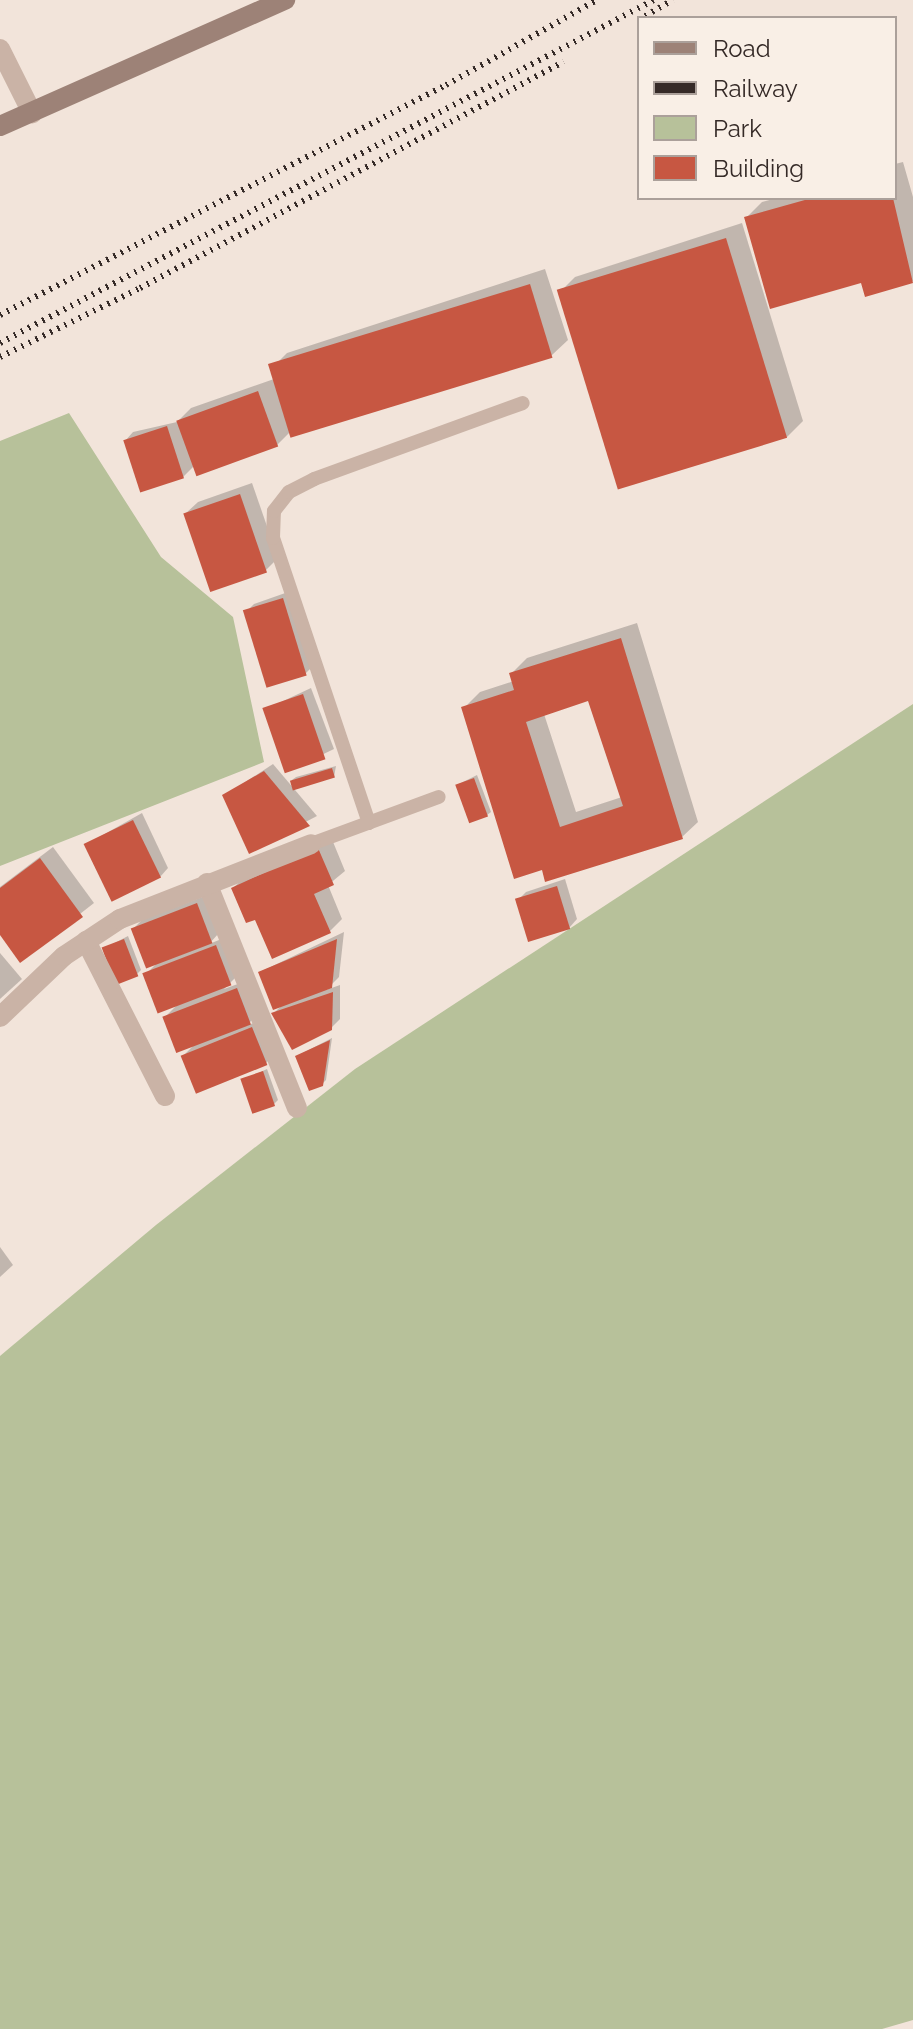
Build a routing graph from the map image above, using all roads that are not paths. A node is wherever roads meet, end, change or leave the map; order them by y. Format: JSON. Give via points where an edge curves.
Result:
{"nodes":[{"id":1,"x":285,"y":0,"type":"edge"},
{"id":2,"x":0,"y":49,"type":"edge"},
{"id":3,"x":32,"y":113,"type":"junction"},
{"id":4,"x":0,"y":126,"type":"edge"},
{"id":5,"x":523,"y":403,"type":"dead end"},
{"id":6,"x":439,"y":797,"type":"dead end"},
{"id":7,"x":369,"y":823,"type":"junction"},
{"id":8,"x":311,"y":844,"type":"joint"},
{"id":9,"x":207,"y":883,"type":"junction"},
{"id":10,"x":86,"y":941,"type":"junction"},
{"id":11,"x":0,"y":1017,"type":"edge"},
{"id":12,"x":165,"y":1096,"type":"dead end"},
{"id":13,"x":297,"y":1108,"type":"dead end"}],
"edges":[{"from":1,"to":3,"type":"street"},
{"from":2,"to":3,"type":"street"},
{"from":3,"to":4,"type":"street"},
{"from":5,"to":7,"type":"lane","via":[[314,479],[289,492],[274,511],[273,538]]},
{"from":6,"to":7,"type":"lane"},
{"from":7,"to":8,"type":"lane"},
{"from":8,"to":9,"type":"street"},
{"from":9,"to":10,"type":"street","via":[[120,919]]},
{"from":9,"to":13,"type":"street"},
{"from":10,"to":11,"type":"street"},
{"from":10,"to":12,"type":"street"}]}
